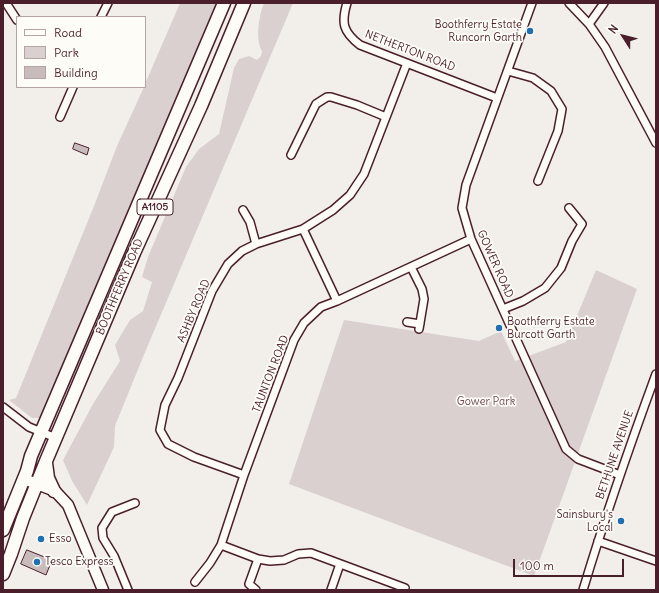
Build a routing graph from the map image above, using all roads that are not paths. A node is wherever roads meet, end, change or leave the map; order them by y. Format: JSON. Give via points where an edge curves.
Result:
{"nodes":[{"id":1,"x":6,"y":3,"type":"edge"},
{"id":2,"x":108,"y":3,"type":"edge"},
{"id":3,"x":224,"y":3,"type":"edge"},
{"id":4,"x":244,"y":3,"type":"edge"},
{"id":5,"x":347,"y":3,"type":"edge"},
{"id":6,"x":532,"y":3,"type":"edge"},
{"id":7,"x":569,"y":3,"type":"edge"},
{"id":8,"x":604,"y":3,"type":"edge"},
{"id":9,"x":102,"y":16,"type":"edge"},
{"id":10,"x":16,"y":18,"type":"edge"},
{"id":11,"x":589,"y":24,"type":"junction"},
{"id":12,"x":407,"y":63,"type":"junction"},
{"id":13,"x":508,"y":71,"type":"junction"},
{"id":14,"x":72,"y":88,"type":"edge"},
{"id":15,"x":497,"y":98,"type":"junction"},
{"id":16,"x":184,"y":99,"type":"junction"},
{"id":17,"x":201,"y":106,"type":"junction"},
{"id":18,"x":386,"y":116,"type":"junction"},
{"id":19,"x":60,"y":117,"type":"dead end"},
{"id":20,"x":656,"y":144,"type":"edge"},
{"id":21,"x":291,"y":155,"type":"dead end"},
{"id":22,"x":538,"y":181,"type":"dead end"},
{"id":23,"x":569,"y":208,"type":"dead end"},
{"id":24,"x":243,"y":210,"type":"dead end"},
{"id":25,"x":303,"y":229,"type":"junction"},
{"id":26,"x":471,"y":239,"type":"junction"},
{"id":27,"x":256,"y":244,"type":"junction"},
{"id":28,"x":412,"y":267,"type":"junction"},
{"id":29,"x":337,"y":301,"type":"junction"},
{"id":30,"x":503,"y":309,"type":"junction"},
{"id":31,"x":407,"y":322,"type":"dead end"},
{"id":32,"x":656,"y":374,"type":"edge"},
{"id":33,"x":3,"y":406,"type":"edge"},
{"id":34,"x":41,"y":432,"type":"junction"},
{"id":35,"x":56,"y":438,"type":"junction"},
{"id":36,"x":46,"y":460,"type":"junction"},
{"id":37,"x":620,"y":475,"type":"junction"},
{"id":38,"x":244,"y":476,"type":"junction"},
{"id":39,"x":24,"y":479,"type":"junction"},
{"id":40,"x":37,"y":484,"type":"junction"},
{"id":41,"x":54,"y":490,"type":"junction"},
{"id":42,"x":135,"y":502,"type":"dead end"},
{"id":43,"x":3,"y":530,"type":"edge"},
{"id":44,"x":598,"y":541,"type":"junction"},
{"id":45,"x":221,"y":545,"type":"junction"},
{"id":46,"x":258,"y":559,"type":"junction"},
{"id":47,"x":656,"y":561,"type":"edge"},
{"id":48,"x":340,"y":564,"type":"junction"},
{"id":49,"x":3,"y":574,"type":"edge"},
{"id":50,"x":195,"y":582,"type":"dead end"},
{"id":51,"x":103,"y":590,"type":"edge"},
{"id":52,"x":128,"y":590,"type":"edge"},
{"id":53,"x":256,"y":590,"type":"edge"},
{"id":54,"x":331,"y":590,"type":"edge"},
{"id":55,"x":406,"y":590,"type":"edge"},
{"id":56,"x":583,"y":590,"type":"edge"}],
"edges":[{"from":1,"to":10,"type":"street"},
{"from":2,"to":9,"type":"street"},
{"from":3,"to":16,"type":"main road","name":"BOOTHFERRY ROAD","number":"A1105"},
{"from":4,"to":17,"type":"main road","name":"BOOTHFERRY ROAD","number":"A1105"},
{"from":5,"to":12,"type":"street","name":"NETHERTON ROAD","via":[[343,17],[344,25],[353,39],[360,45]]},
{"from":6,"to":13,"type":"street","name":"GOWER ROAD"},
{"from":7,"to":11,"type":"street"},
{"from":8,"to":11,"type":"street"},
{"from":11,"to":20,"type":"street","via":[[605,47]]},
{"from":12,"to":15,"type":"street","name":"NETHERTON ROAD"},
{"from":12,"to":18,"type":"street","name":"ASHBY ROAD"},
{"from":13,"to":15,"type":"street","name":"GOWER ROAD"},
{"from":13,"to":22,"type":"street","via":[[533,78],[551,91],[562,109],[558,131]]},
{"from":14,"to":19,"type":"street"},
{"from":15,"to":26,"type":"street","name":"GOWER ROAD","via":[[466,185],[462,208]]},
{"from":16,"to":17,"type":"main road"},
{"from":16,"to":34,"type":"main road","name":"BOOTHFERRY ROAD","number":"A1105"},
{"from":17,"to":35,"type":"main road","name":"BOOTHFERRY ROAD","number":"A1105","via":[[134,253]]},
{"from":18,"to":21,"type":"street","via":[[327,97],[316,104]]},
{"from":18,"to":25,"type":"street","name":"ASHBY ROAD","via":[[364,174],[350,195],[333,210]]},
{"from":23,"to":30,"type":"street","via":[[582,224],[572,241],[562,268],[545,288]]},
{"from":24,"to":27,"type":"street","via":[[250,222]]},
{"from":25,"to":27,"type":"street","name":"ASHBY ROAD"},
{"from":25,"to":29,"type":"street"},
{"from":26,"to":28,"type":"street","name":"TAUNTON ROAD"},
{"from":26,"to":30,"type":"street","name":"GOWER ROAD"},
{"from":27,"to":38,"type":"street","name":"ASHBY ROAD","via":[[242,251],[228,264],[212,291],[165,405],[160,430],[168,444]]},
{"from":28,"to":29,"type":"street","name":"TAUNTON ROAD"},
{"from":28,"to":31,"type":"street","via":[[424,299],[420,326]]},
{"from":29,"to":38,"type":"street","name":"TAUNTON ROAD","via":[[321,307],[304,323],[294,340]]},
{"from":30,"to":37,"type":"street","name":"GOWER ROAD","via":[[566,449],[578,459]]},
{"from":32,"to":37,"type":"street","name":"BETHUNE AVENUE"},
{"from":33,"to":34,"type":"street","via":[[29,427]]},
{"from":34,"to":35,"type":"street"},
{"from":34,"to":39,"type":"main road","name":"BOOTHFERRY ROAD","number":"A1105"},
{"from":35,"to":36,"type":"main road","name":"BOOTHFERRY ROAD","number":"A1105"},
{"from":36,"to":40,"type":"main road","name":"BOOTHFERRY ROAD","number":"A1105"},
{"from":36,"to":41,"type":"main road","via":[[48,478]]},
{"from":37,"to":44,"type":"street","name":"BETHUNE AVENUE"},
{"from":38,"to":45,"type":"street","name":"TAUNTON ROAD"},
{"from":39,"to":40,"type":"street"},
{"from":39,"to":43,"type":"main road","name":"BOOTHFERRY ROAD","number":"A1105"},
{"from":40,"to":41,"type":"street"},
{"from":40,"to":49,"type":"main road","name":"BOOTHFERRY ROAD","number":"A1105"},
{"from":41,"to":51,"type":"street","via":[[68,505]]},
{"from":42,"to":52,"type":"street","via":[[112,512],[102,528],[103,538],[114,556]]},
{"from":44,"to":47,"type":"street"},
{"from":44,"to":56,"type":"street","name":"BETHUNE AVENUE"},
{"from":45,"to":46,"type":"street"},
{"from":45,"to":50,"type":"street","name":"TAUNTON ROAD"},
{"from":46,"to":48,"type":"street","via":[[284,560],[298,554],[311,553]]},
{"from":46,"to":53,"type":"street","via":[[248,584]]},
{"from":48,"to":54,"type":"street"},
{"from":48,"to":55,"type":"street"}]}
